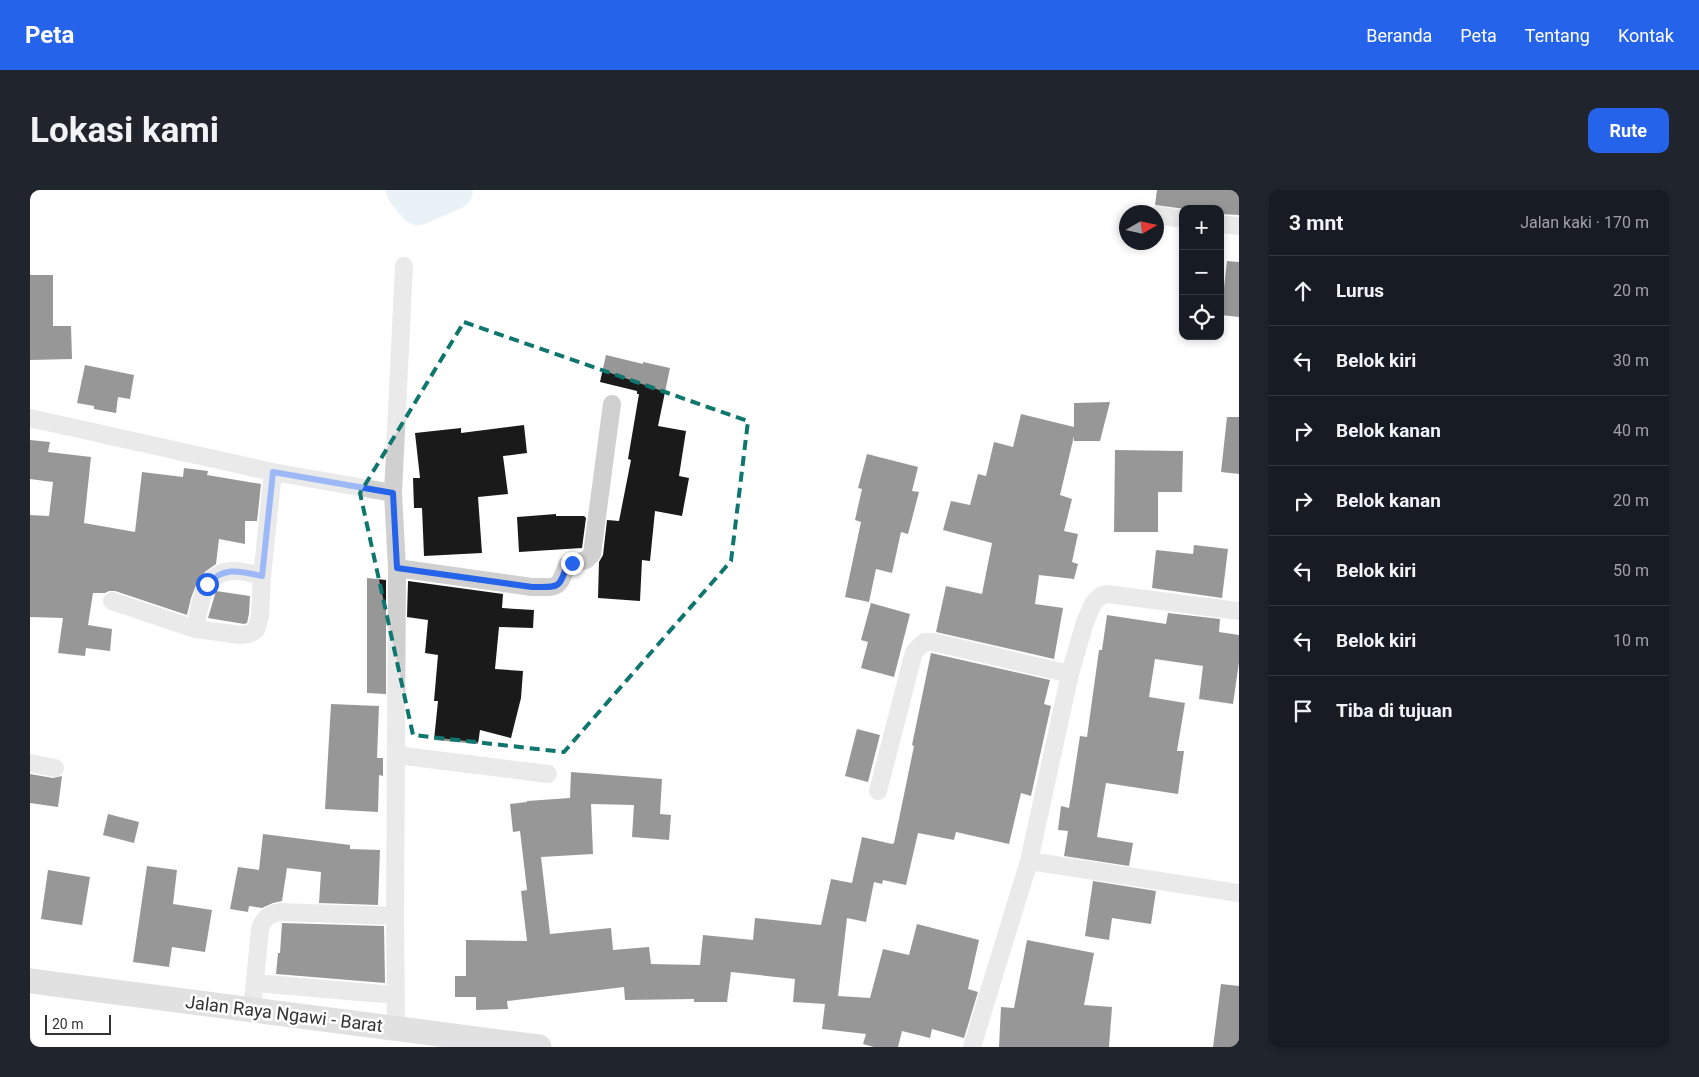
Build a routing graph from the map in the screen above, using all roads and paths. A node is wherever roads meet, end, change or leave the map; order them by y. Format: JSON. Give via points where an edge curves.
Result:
{"nodes":[{"id":1,"x":1164,"y":216,"type":"edge"},
{"id":2,"x":1179,"y":218,"type":"edge"},
{"id":3,"x":1224,"y":224,"type":"edge"},
{"id":4,"x":1239,"y":226,"type":"edge"},
{"id":5,"x":404,"y":266,"type":"dead end"},
{"id":6,"x":612,"y":404,"type":"dead end"},
{"id":7,"x":30,"y":418,"type":"edge"},
{"id":8,"x":273,"y":472,"type":"junction"},
{"id":9,"x":393,"y":493,"type":"junction"},
{"id":10,"x":397,"y":568,"type":"junction"},
{"id":11,"x":262,"y":576,"type":"junction"},
{"id":12,"x":112,"y":601,"type":"dead end"},
{"id":13,"x":1239,"y":611,"type":"edge"},
{"id":14,"x":195,"y":629,"type":"junction"},
{"id":15,"x":1070,"y":674,"type":"junction"},
{"id":16,"x":396,"y":755,"type":"junction"},
{"id":17,"x":30,"y":763,"type":"edge"},
{"id":18,"x":55,"y":768,"type":"dead end"},
{"id":19,"x":548,"y":774,"type":"dead end"},
{"id":20,"x":878,"y":791,"type":"dead end"},
{"id":21,"x":1030,"y":861,"type":"junction"},
{"id":22,"x":1239,"y":893,"type":"edge"},
{"id":23,"x":395,"y":916,"type":"junction"},
{"id":24,"x":30,"y":981,"type":"edge"},
{"id":25,"x":254,"y":996,"type":"junction"},
{"id":26,"x":396,"y":1011,"type":"junction"},
{"id":27,"x":539,"y":1047,"type":"edge"},
{"id":28,"x":972,"y":1047,"type":"edge"}],
"edges":[{"from":1,"to":2,"type":"street"},
{"from":3,"to":4,"type":"street"},
{"from":5,"to":9,"type":"street"},
{"from":6,"to":10,"type":"street","via":[[592,554],[586,560],[567,565],[559,584],[532,587]]},
{"from":7,"to":8,"type":"street"},
{"from":8,"to":9,"type":"street"},
{"from":8,"to":11,"type":"street"},
{"from":9,"to":10,"type":"street"},
{"from":10,"to":16,"type":"street"},
{"from":11,"to":14,"type":"street","via":[[231,571],[214,577],[203,591]]},
{"from":11,"to":14,"type":"street","via":[[256,630],[241,635]]},
{"from":12,"to":14,"type":"street"},
{"from":13,"to":15,"type":"street","via":[[1102,595],[1094,602],[1085,622]]},
{"from":15,"to":20,"type":"street","via":[[924,642],[914,652]]},
{"from":15,"to":21,"type":"street"},
{"from":16,"to":19,"type":"street"},
{"from":16,"to":23,"type":"street"},
{"from":17,"to":18,"type":"street"},
{"from":21,"to":22,"type":"street"},
{"from":21,"to":28,"type":"street"},
{"from":23,"to":25,"type":"street","via":[[272,914],[260,930]]},
{"from":23,"to":26,"type":"street"},
{"from":24,"to":25,"type":"main road","name":"Jalan Raya Ngawi - Barat"},
{"from":25,"to":26,"type":"main road","name":"Jalan Raya Ngawi - Barat"},
{"from":25,"to":26,"type":"street"},
{"from":26,"to":27,"type":"main road","name":"Jalan Raya Ngawi - Barat"}]}
